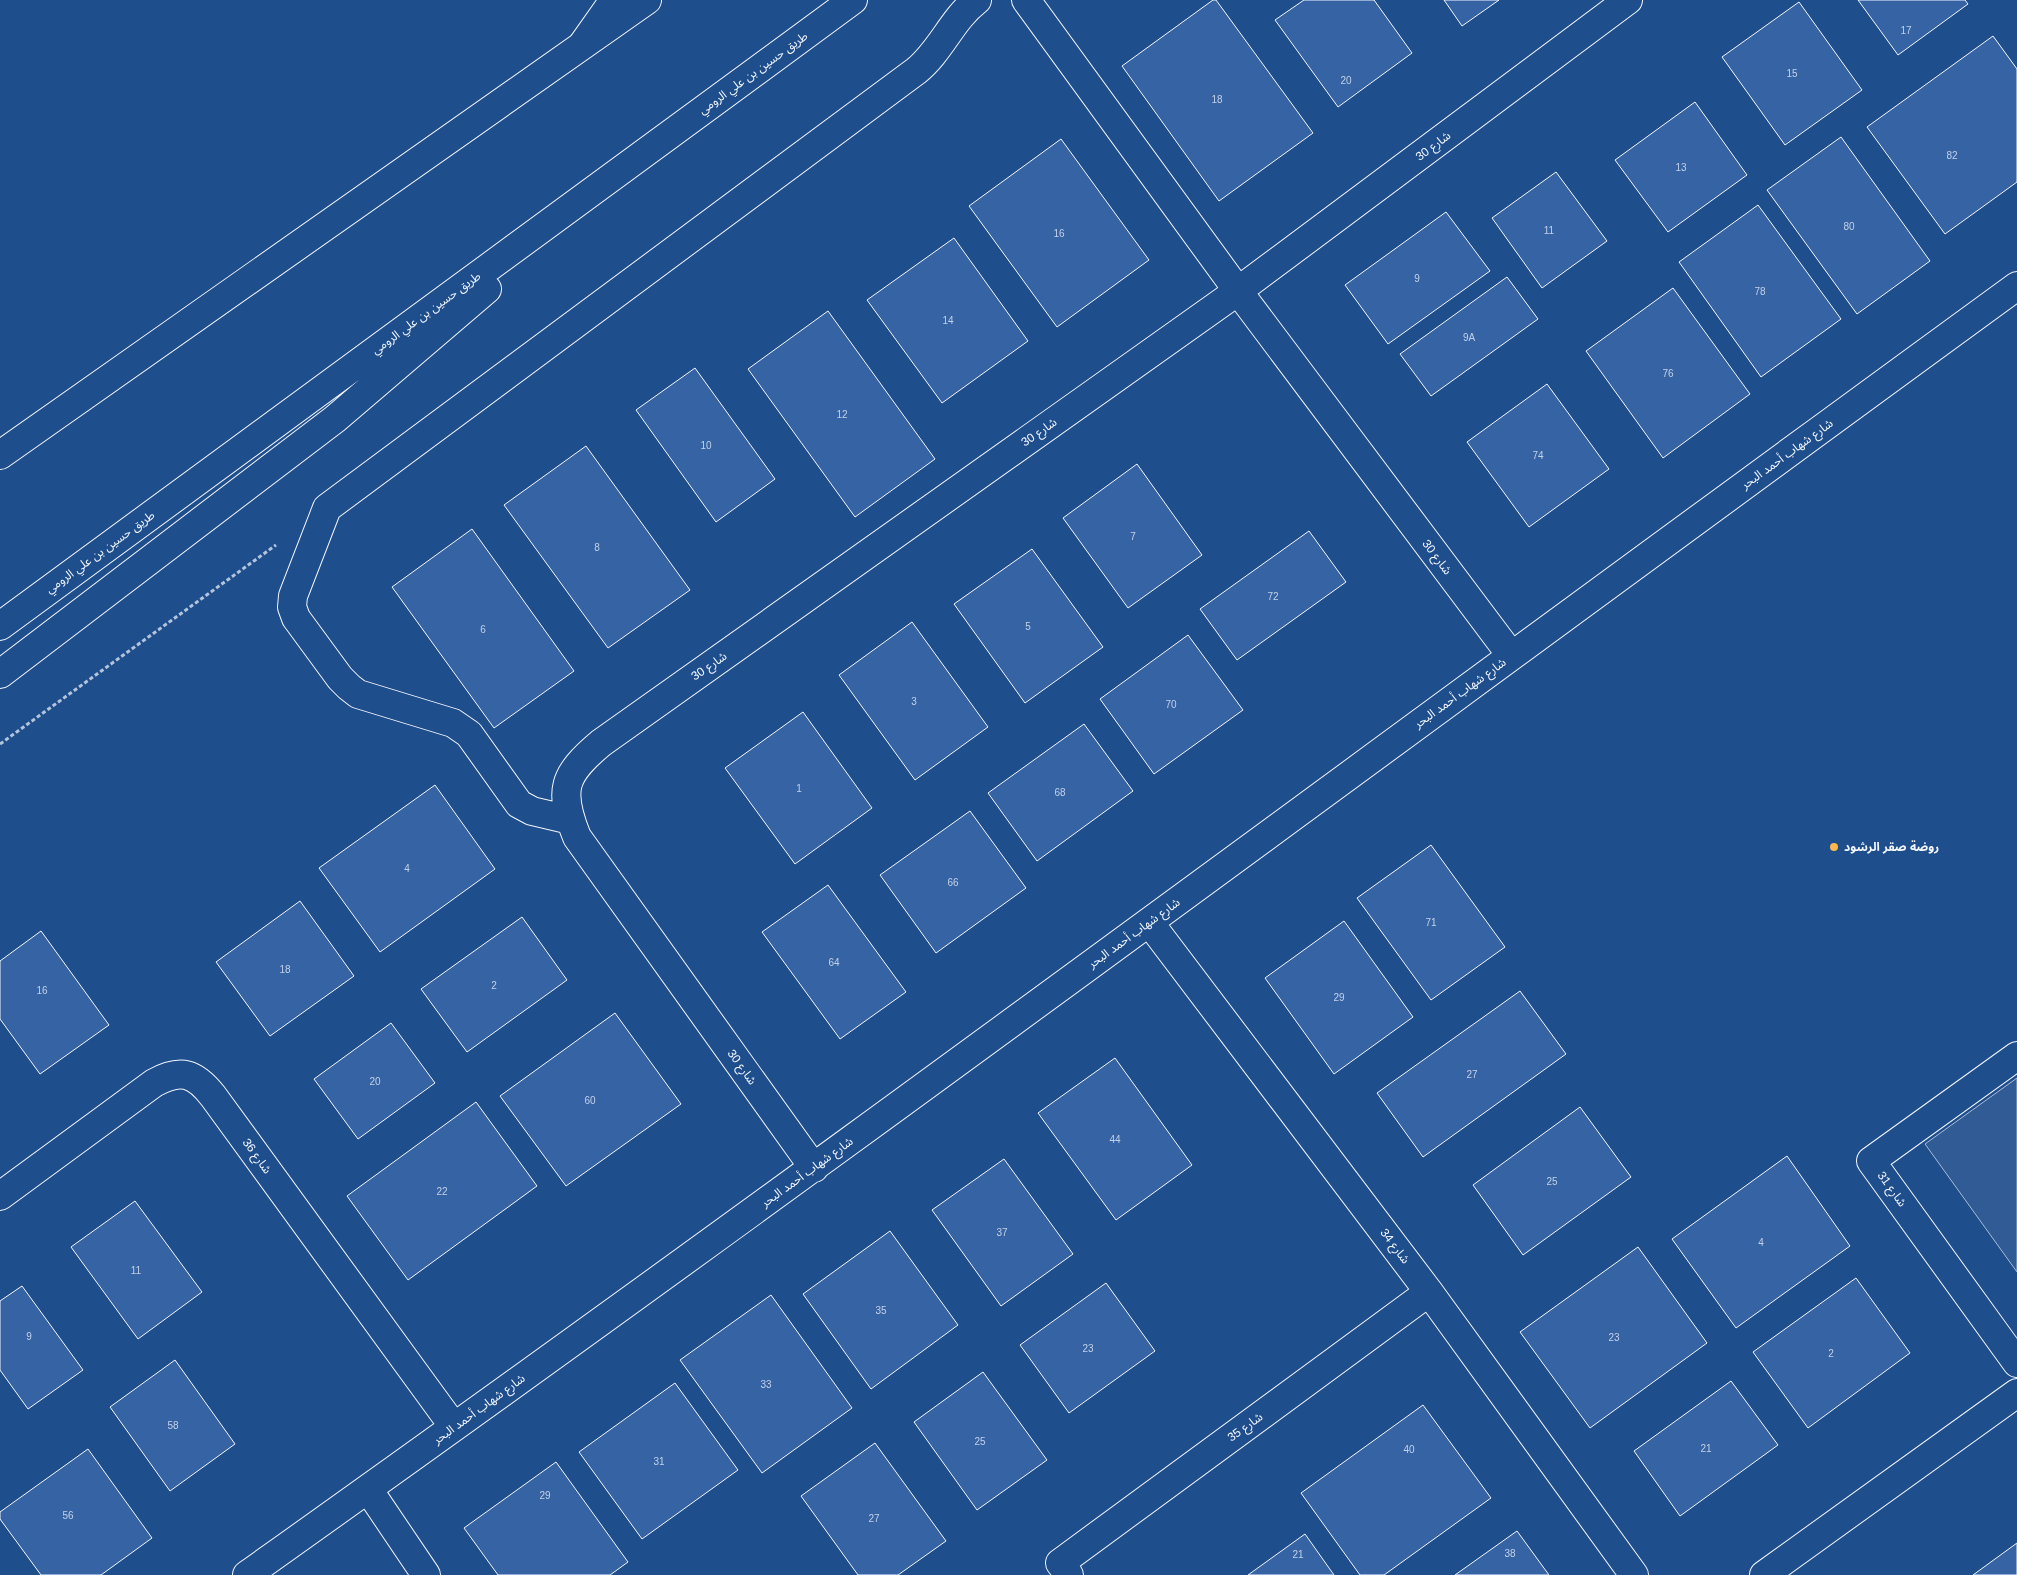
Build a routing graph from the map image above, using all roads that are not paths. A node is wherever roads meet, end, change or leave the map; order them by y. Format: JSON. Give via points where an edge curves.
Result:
{"nodes":[{"id":1,"x":614,"y":0,"type":"edge"},
{"id":2,"x":647,"y":0,"type":"edge"},
{"id":3,"x":853,"y":0,"type":"edge"},
{"id":4,"x":978,"y":0,"type":"edge"},
{"id":5,"x":1026,"y":0,"type":"edge"},
{"id":6,"x":1628,"y":0,"type":"edge"},
{"id":7,"x":581,"y":47,"type":"junction"},
{"id":8,"x":658,"y":143,"type":"junction"},
{"id":9,"x":2017,"y":286,"type":"edge"},
{"id":10,"x":1238,"y":291,"type":"junction"},
{"id":11,"x":0,"y":454,"type":"edge"},
{"id":12,"x":0,"y":626,"type":"edge"},
{"id":13,"x":1511,"y":655,"type":"junction"},
{"id":14,"x":0,"y":674,"type":"edge"},
{"id":15,"x":570,"y":820,"type":"junction"},
{"id":16,"x":1149,"y":922,"type":"junction"},
{"id":17,"x":2017,"y":1056,"type":"edge"},
{"id":18,"x":814,"y":1168,"type":"junction"},
{"id":19,"x":0,"y":1196,"type":"edge"},
{"id":20,"x":1429,"y":1292,"type":"junction"},
{"id":21,"x":2017,"y":1363,"type":"edge"},
{"id":22,"x":2017,"y":1393,"type":"edge"},
{"id":23,"x":454,"y":1427,"type":"junction"},
{"id":24,"x":368,"y":1489,"type":"junction"},
{"id":25,"x":1058,"y":1571,"type":"edge"},
{"id":26,"x":247,"y":1575,"type":"edge"},
{"id":27,"x":426,"y":1575,"type":"edge"},
{"id":28,"x":1634,"y":1575,"type":"edge"},
{"id":29,"x":1764,"y":1575,"type":"edge"}],
"edges":[{"from":1,"to":7,"type":"main road"},
{"from":2,"to":7,"type":"main road"},
{"from":3,"to":8,"type":"main road","name":"طريق حسين بن علي الرومي"},
{"from":4,"to":15,"type":"main road","via":[[967,8],[939,47],[916,71],[327,508],[293,596],[292,607],[296,618],[340,678],[358,694],[453,723],[470,734],[519,804],[532,811]]},
{"from":5,"to":10,"type":"main road"},
{"from":6,"to":10,"type":"main road","name":"شارع 30"},
{"from":7,"to":11,"type":"main road"},
{"from":8,"to":12,"type":"main road","name":"طريق حسين بن علي الرومي"},
{"from":8,"to":14,"type":"main road","via":[[335,418]]},
{"from":9,"to":13,"type":"main road","name":"شارع شهاب أحمد البحر"},
{"from":10,"to":13,"type":"main road","name":"شارع 30"},
{"from":10,"to":15,"type":"main road","name":"شارع 30","via":[[601,742],[573,770],[566,786]]},
{"from":13,"to":16,"type":"main road","name":"شارع شهاب أحمد البحر"},
{"from":15,"to":18,"type":"main road","name":"شارع 30","via":[[577,837]]},
{"from":16,"to":18,"type":"main road","name":"شارع شهاب أحمد البحر"},
{"from":16,"to":20,"type":"main road","name":"شارع 34"},
{"from":17,"to":21,"type":"main road","name":"شارع 31","via":[[1871,1161]]},
{"from":18,"to":23,"type":"main road","name":"شارع شهاب أحمد البحر"},
{"from":19,"to":23,"type":"main road","name":"شارع 36","via":[[154,1083],[173,1074],[193,1077],[203,1083],[213,1096]]},
{"from":20,"to":25,"type":"main road","name":"شارع 35"},
{"from":20,"to":28,"type":"main road","name":"شارع 34"},
{"from":22,"to":29,"type":"main road"},
{"from":23,"to":24,"type":"main road","name":"شارع شهاب أحمد البحر"},
{"from":24,"to":26,"type":"main road","name":"شارع شهاب أحمد البحر"},
{"from":24,"to":27,"type":"main road"}]}
